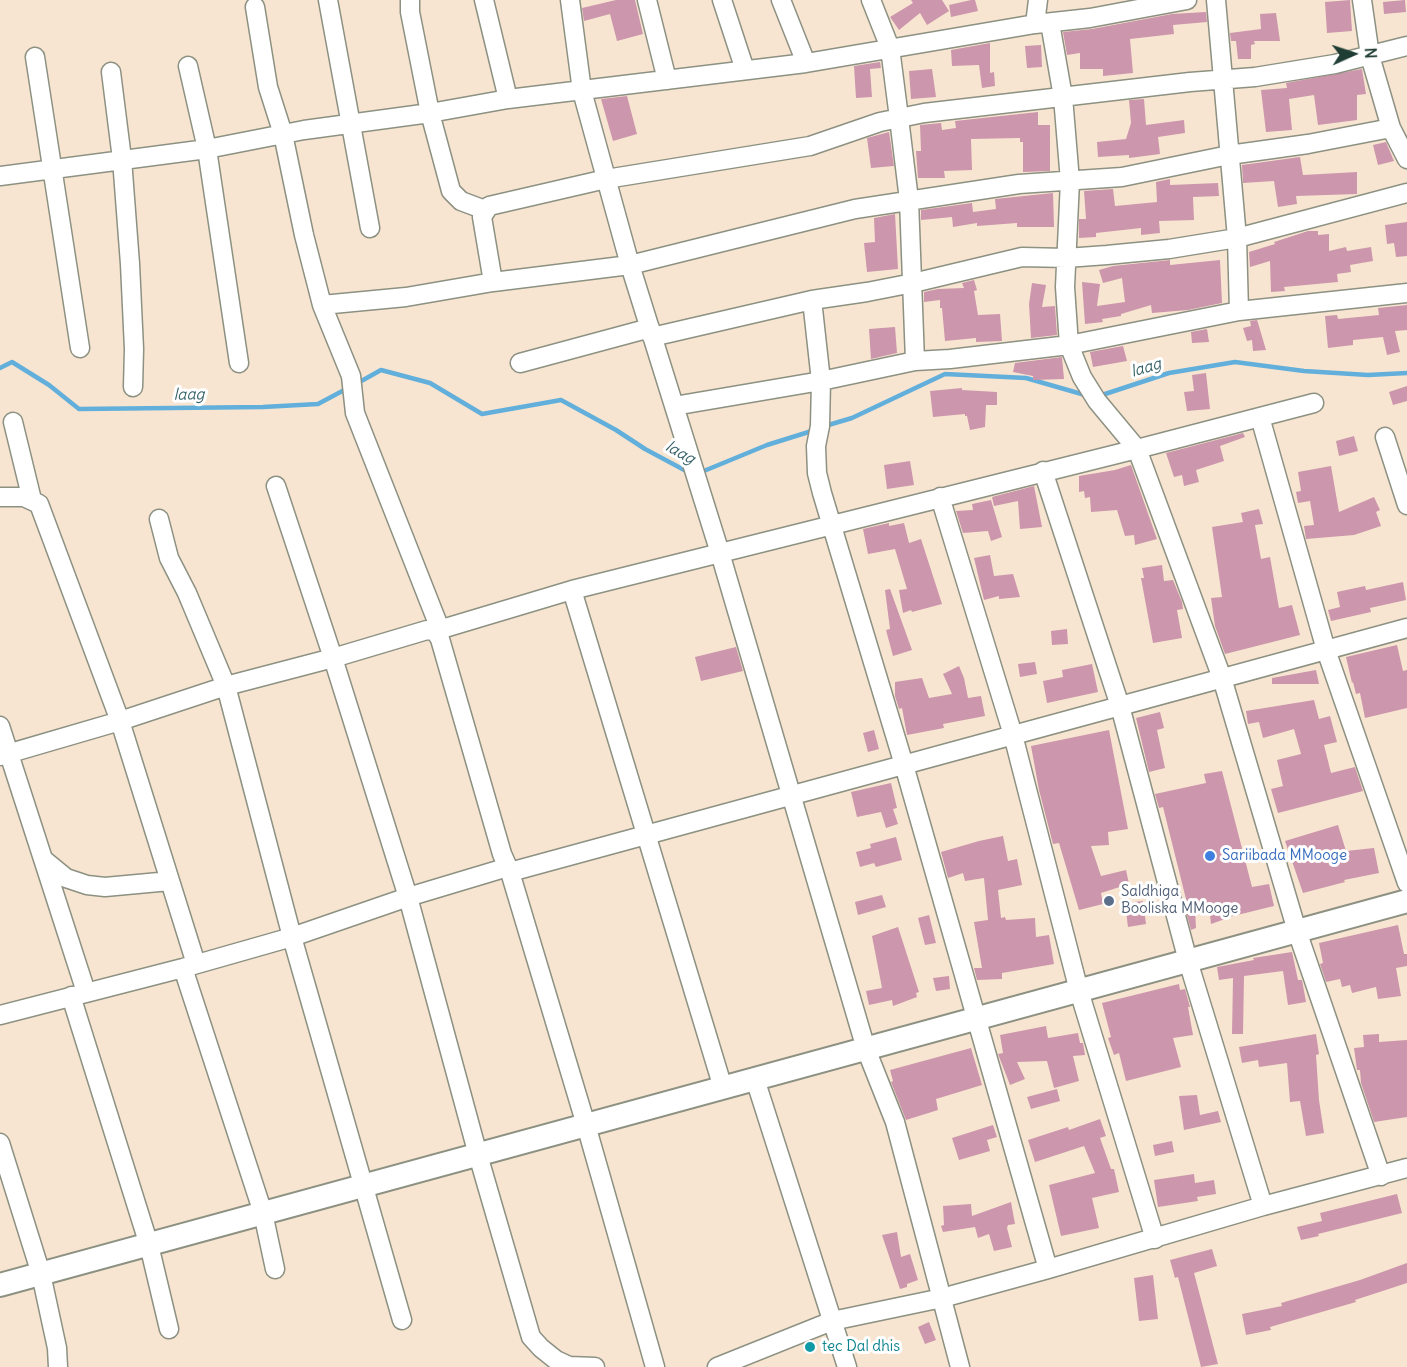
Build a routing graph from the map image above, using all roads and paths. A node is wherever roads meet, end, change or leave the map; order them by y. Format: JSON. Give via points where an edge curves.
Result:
{"nodes":[{"id":1,"x":328,"y":0,"type":"edge"},
{"id":2,"x":410,"y":0,"type":"edge"},
{"id":3,"x":483,"y":0,"type":"edge"},
{"id":4,"x":570,"y":0,"type":"edge"},
{"id":5,"x":647,"y":0,"type":"edge"},
{"id":6,"x":722,"y":0,"type":"edge"},
{"id":7,"x":781,"y":0,"type":"edge"},
{"id":8,"x":871,"y":0,"type":"edge"},
{"id":9,"x":1038,"y":0,"type":"edge"},
{"id":10,"x":1187,"y":0,"type":"edge"},
{"id":11,"x":1215,"y":0,"type":"edge"},
{"id":12,"x":1362,"y":0,"type":"edge"},
{"id":13,"x":255,"y":7,"type":"dead end"},
{"id":14,"x":1043,"y":23,"type":"junction"},
{"id":15,"x":1407,"y":46,"type":"edge"},
{"id":16,"x":890,"y":48,"type":"junction"},
{"id":17,"x":1370,"y":56,"type":"junction"},
{"id":18,"x":35,"y":57,"type":"dead end"},
{"id":19,"x":806,"y":63,"type":"junction"},
{"id":20,"x":188,"y":66,"type":"dead end"},
{"id":21,"x":745,"y":70,"type":"junction"},
{"id":22,"x":111,"y":72,"type":"dead end"},
{"id":23,"x":667,"y":80,"type":"junction"},
{"id":24,"x":1224,"y":80,"type":"junction"},
{"id":25,"x":582,"y":91,"type":"junction"},
{"id":26,"x":1063,"y":97,"type":"junction"},
{"id":27,"x":508,"y":99,"type":"junction"},
{"id":28,"x":430,"y":113,"type":"junction"},
{"id":29,"x":900,"y":118,"type":"junction"},
{"id":30,"x":351,"y":123,"type":"junction"},
{"id":31,"x":1391,"y":128,"type":"junction"},
{"id":32,"x":283,"y":134,"type":"junction"},
{"id":33,"x":207,"y":149,"type":"junction"},
{"id":34,"x":1229,"y":155,"type":"junction"},
{"id":35,"x":122,"y":159,"type":"junction"},
{"id":36,"x":1407,"y":159,"type":"edge"},
{"id":37,"x":52,"y":169,"type":"junction"},
{"id":38,"x":0,"y":176,"type":"edge"},
{"id":39,"x":606,"y":179,"type":"junction"},
{"id":40,"x":1070,"y":181,"type":"junction"},
{"id":41,"x":1407,"y":193,"type":"edge"},
{"id":42,"x":909,"y":200,"type":"junction"},
{"id":43,"x":485,"y":210,"type":"junction"},
{"id":44,"x":370,"y":228,"type":"dead end"},
{"id":45,"x":1237,"y":238,"type":"junction"},
{"id":46,"x":1065,"y":258,"type":"junction"},
{"id":47,"x":630,"y":265,"type":"junction"},
{"id":48,"x":493,"y":282,"type":"junction"},
{"id":49,"x":913,"y":283,"type":"junction"},
{"id":50,"x":1407,"y":293,"type":"edge"},
{"id":51,"x":812,"y":300,"type":"junction"},
{"id":52,"x":322,"y":305,"type":"junction"},
{"id":53,"x":1239,"y":311,"type":"junction"},
{"id":54,"x":651,"y":332,"type":"junction"},
{"id":55,"x":1069,"y":345,"type":"junction"},
{"id":56,"x":80,"y":348,"type":"dead end"},
{"id":57,"x":915,"y":360,"type":"junction"},
{"id":58,"x":239,"y":363,"type":"dead end"},
{"id":59,"x":520,"y":363,"type":"dead end"},
{"id":60,"x":821,"y":381,"type":"junction"},
{"id":61,"x":133,"y":387,"type":"dead end"},
{"id":62,"x":1314,"y":403,"type":"dead end"},
{"id":63,"x":674,"y":406,"type":"junction"},
{"id":64,"x":1260,"y":417,"type":"junction"},
{"id":65,"x":14,"y":422,"type":"dead end"},
{"id":66,"x":1385,"y":437,"type":"dead end"},
{"id":67,"x":1137,"y":449,"type":"junction"},
{"id":68,"x":1043,"y":471,"type":"junction"},
{"id":69,"x":276,"y":486,"type":"dead end"},
{"id":70,"x":0,"y":497,"type":"edge"},
{"id":71,"x":940,"y":497,"type":"junction"},
{"id":72,"x":32,"y":500,"type":"junction"},
{"id":73,"x":1407,"y":505,"type":"edge"},
{"id":74,"x":159,"y":519,"type":"dead end"},
{"id":75,"x":832,"y":524,"type":"junction"},
{"id":76,"x":720,"y":553,"type":"junction"},
{"id":77,"x":572,"y":590,"type":"junction"},
{"id":78,"x":1407,"y":628,"type":"edge"},
{"id":79,"x":437,"y":630,"type":"junction"},
{"id":80,"x":1326,"y":650,"type":"junction"},
{"id":81,"x":333,"y":658,"type":"junction"},
{"id":82,"x":1222,"y":678,"type":"junction"},
{"id":83,"x":226,"y":686,"type":"junction"},
{"id":84,"x":1120,"y":706,"type":"junction"},
{"id":85,"x":120,"y":721,"type":"junction"},
{"id":86,"x":0,"y":726,"type":"edge"},
{"id":87,"x":1013,"y":735,"type":"junction"},
{"id":88,"x":4,"y":755,"type":"edge"},
{"id":89,"x":904,"y":765,"type":"junction"},
{"id":90,"x":792,"y":795,"type":"junction"},
{"id":91,"x":646,"y":835,"type":"junction"},
{"id":92,"x":44,"y":860,"type":"junction"},
{"id":93,"x":509,"y":870,"type":"junction"},
{"id":94,"x":170,"y":881,"type":"junction"},
{"id":95,"x":1407,"y":883,"type":"edge"},
{"id":96,"x":408,"y":897,"type":"junction"},
{"id":97,"x":1407,"y":901,"type":"edge"},
{"id":98,"x":1297,"y":931,"type":"junction"},
{"id":99,"x":292,"y":937,"type":"junction"},
{"id":100,"x":1188,"y":960,"type":"junction"},
{"id":101,"x":190,"y":966,"type":"junction"},
{"id":102,"x":1079,"y":991,"type":"junction"},
{"id":103,"x":79,"y":994,"type":"junction"},
{"id":104,"x":0,"y":1015,"type":"edge"},
{"id":105,"x":977,"y":1019,"type":"junction"},
{"id":106,"x":866,"y":1049,"type":"junction"},
{"id":107,"x":754,"y":1079,"type":"junction"},
{"id":108,"x":723,"y":1088,"type":"junction"},
{"id":109,"x":586,"y":1125,"type":"junction"},
{"id":110,"x":0,"y":1143,"type":"edge"},
{"id":111,"x":478,"y":1155,"type":"junction"},
{"id":112,"x":1407,"y":1168,"type":"edge"},
{"id":113,"x":1381,"y":1176,"type":"junction"},
{"id":114,"x":364,"y":1186,"type":"junction"},
{"id":115,"x":1263,"y":1206,"type":"junction"},
{"id":116,"x":262,"y":1214,"type":"junction"},
{"id":117,"x":1155,"y":1239,"type":"junction"},
{"id":118,"x":149,"y":1245,"type":"junction"},
{"id":119,"x":275,"y":1269,"type":"dead end"},
{"id":120,"x":1048,"y":1269,"type":"junction"},
{"id":121,"x":41,"y":1274,"type":"junction"},
{"id":122,"x":0,"y":1285,"type":"edge"},
{"id":123,"x":942,"y":1298,"type":"junction"},
{"id":124,"x":402,"y":1320,"type":"dead end"},
{"id":125,"x":832,"y":1322,"type":"junction"},
{"id":126,"x":170,"y":1329,"type":"dead end"},
{"id":127,"x":58,"y":1367,"type":"edge"},
{"id":128,"x":595,"y":1367,"type":"edge"},
{"id":129,"x":655,"y":1367,"type":"edge"},
{"id":130,"x":717,"y":1367,"type":"edge"},
{"id":131,"x":847,"y":1367,"type":"edge"},
{"id":132,"x":960,"y":1367,"type":"edge"}],
"edges":[{"from":1,"to":30,"type":"street"},
{"from":2,"to":28,"type":"street"},
{"from":3,"to":27,"type":"street"},
{"from":4,"to":25,"type":"street"},
{"from":5,"to":23,"type":"street"},
{"from":6,"to":21,"type":"street"},
{"from":7,"to":19,"type":"street"},
{"from":8,"to":16,"type":"street"},
{"from":9,"to":14,"type":"street"},
{"from":10,"to":14,"type":"street"},
{"from":11,"to":24,"type":"street"},
{"from":12,"to":17,"type":"street"},
{"from":13,"to":32,"type":"street","via":[[268,87]]},
{"from":14,"to":16,"type":"street"},
{"from":14,"to":26,"type":"street"},
{"from":15,"to":17,"type":"street"},
{"from":16,"to":19,"type":"street"},
{"from":16,"to":29,"type":"street"},
{"from":17,"to":24,"type":"street"},
{"from":17,"to":31,"type":"street"},
{"from":18,"to":37,"type":"street"},
{"from":19,"to":21,"type":"street"},
{"from":20,"to":33,"type":"street"},
{"from":21,"to":23,"type":"street"},
{"from":22,"to":35,"type":"street"},
{"from":23,"to":25,"type":"street"},
{"from":24,"to":26,"type":"street"},
{"from":24,"to":34,"type":"street"},
{"from":25,"to":27,"type":"street"},
{"from":25,"to":39,"type":"street"},
{"from":26,"to":29,"type":"street"},
{"from":26,"to":40,"type":"street"},
{"from":27,"to":28,"type":"street"},
{"from":28,"to":30,"type":"street"},
{"from":28,"to":43,"type":"street","via":[[451,191],[460,201]]},
{"from":29,"to":39,"type":"street","via":[[810,146]]},
{"from":29,"to":42,"type":"street"},
{"from":30,"to":32,"type":"street"},
{"from":30,"to":44,"type":"street"},
{"from":31,"to":34,"type":"street"},
{"from":31,"to":36,"type":"street"},
{"from":32,"to":33,"type":"street"},
{"from":32,"to":52,"type":"street"},
{"from":33,"to":35,"type":"street"},
{"from":33,"to":58,"type":"street"},
{"from":34,"to":40,"type":"street","via":[[1122,177]]},
{"from":34,"to":45,"type":"street"},
{"from":35,"to":37,"type":"street"},
{"from":35,"to":61,"type":"street"},
{"from":37,"to":38,"type":"street"},
{"from":37,"to":56,"type":"street"},
{"from":39,"to":43,"type":"street"},
{"from":39,"to":47,"type":"street"},
{"from":40,"to":42,"type":"street"},
{"from":40,"to":46,"type":"street"},
{"from":41,"to":45,"type":"street"},
{"from":42,"to":47,"type":"street","via":[[855,209]]},
{"from":42,"to":49,"type":"street"},
{"from":43,"to":48,"type":"street","via":[[482,217]]},
{"from":45,"to":46,"type":"street","via":[[1169,249]]},
{"from":45,"to":53,"type":"street"},
{"from":46,"to":49,"type":"street","via":[[1022,257]]},
{"from":46,"to":55,"type":"street"},
{"from":47,"to":48,"type":"street"},
{"from":47,"to":54,"type":"street"},
{"from":48,"to":52,"type":"street","via":[[406,297]]},
{"from":49,"to":51,"type":"street"},
{"from":49,"to":57,"type":"street"},
{"from":50,"to":53,"type":"street"},
{"from":51,"to":54,"type":"street"},
{"from":51,"to":60,"type":"street"},
{"from":52,"to":79,"type":"street","via":[[351,376],[355,412]]},
{"from":53,"to":55,"type":"street"},
{"from":54,"to":59,"type":"street"},
{"from":54,"to":63,"type":"street"},
{"from":55,"to":57,"type":"street"},
{"from":55,"to":67,"type":"street","via":[[1097,401]]},
{"from":57,"to":60,"type":"street"},
{"from":60,"to":63,"type":"street"},
{"from":60,"to":75,"type":"street","via":[[817,473]]},
{"from":62,"to":64,"type":"street"},
{"from":63,"to":76,"type":"street"},
{"from":64,"to":67,"type":"street"},
{"from":64,"to":80,"type":"street"},
{"from":65,"to":72,"type":"street"},
{"from":66,"to":73,"type":"street"},
{"from":67,"to":68,"type":"street"},
{"from":67,"to":82,"type":"street"},
{"from":68,"to":71,"type":"street"},
{"from":68,"to":84,"type":"street"},
{"from":69,"to":81,"type":"street"},
{"from":70,"to":72,"type":"street"},
{"from":71,"to":75,"type":"street"},
{"from":71,"to":87,"type":"street"},
{"from":72,"to":85,"type":"street","via":[[39,504]]},
{"from":74,"to":83,"type":"street","via":[[169,558]]},
{"from":75,"to":76,"type":"street"},
{"from":75,"to":89,"type":"street"},
{"from":76,"to":77,"type":"street"},
{"from":76,"to":90,"type":"street"},
{"from":77,"to":79,"type":"street"},
{"from":77,"to":91,"type":"street"},
{"from":78,"to":80,"type":"street"},
{"from":79,"to":81,"type":"street"},
{"from":79,"to":93,"type":"street"},
{"from":80,"to":82,"type":"street"},
{"from":80,"to":95,"type":"street"},
{"from":81,"to":83,"type":"street"},
{"from":81,"to":96,"type":"street"},
{"from":82,"to":84,"type":"street"},
{"from":82,"to":98,"type":"street"},
{"from":83,"to":85,"type":"street"},
{"from":83,"to":99,"type":"street"},
{"from":84,"to":87,"type":"street"},
{"from":84,"to":100,"type":"street"},
{"from":85,"to":88,"type":"street"},
{"from":85,"to":94,"type":"street"},
{"from":86,"to":88,"type":"street"},
{"from":87,"to":89,"type":"street"},
{"from":87,"to":102,"type":"street"},
{"from":88,"to":92,"type":"street"},
{"from":89,"to":90,"type":"street"},
{"from":89,"to":105,"type":"street"},
{"from":90,"to":91,"type":"street"},
{"from":90,"to":106,"type":"street"},
{"from":91,"to":93,"type":"street"},
{"from":91,"to":108,"type":"street"},
{"from":92,"to":94,"type":"street","via":[[66,878],[87,885]]},
{"from":92,"to":103,"type":"street"},
{"from":93,"to":96,"type":"street"},
{"from":93,"to":109,"type":"street"},
{"from":94,"to":101,"type":"street"},
{"from":96,"to":99,"type":"street"},
{"from":96,"to":111,"type":"street"},
{"from":97,"to":98,"type":"street"},
{"from":98,"to":100,"type":"street"},
{"from":98,"to":113,"type":"street"},
{"from":99,"to":101,"type":"street"},
{"from":99,"to":114,"type":"street"},
{"from":100,"to":102,"type":"street"},
{"from":100,"to":115,"type":"street"},
{"from":101,"to":103,"type":"street"},
{"from":101,"to":116,"type":"street"},
{"from":102,"to":105,"type":"street"},
{"from":102,"to":117,"type":"street"},
{"from":103,"to":104,"type":"street"},
{"from":103,"to":118,"type":"street"},
{"from":105,"to":106,"type":"street"},
{"from":105,"to":120,"type":"street"},
{"from":106,"to":107,"type":"street"},
{"from":106,"to":123,"type":"street","via":[[895,1122]]},
{"from":107,"to":108,"type":"street"},
{"from":107,"to":125,"type":"street"},
{"from":108,"to":109,"type":"street"},
{"from":109,"to":111,"type":"street"},
{"from":109,"to":129,"type":"street"},
{"from":110,"to":121,"type":"street"},
{"from":111,"to":114,"type":"street"},
{"from":111,"to":128,"type":"street","via":[[531,1338],[569,1366]]},
{"from":112,"to":113,"type":"street"},
{"from":113,"to":115,"type":"street"},
{"from":114,"to":116,"type":"street"},
{"from":114,"to":124,"type":"street"},
{"from":115,"to":117,"type":"street"},
{"from":116,"to":118,"type":"street"},
{"from":116,"to":119,"type":"street"},
{"from":117,"to":120,"type":"street"},
{"from":118,"to":121,"type":"street"},
{"from":118,"to":126,"type":"street"},
{"from":120,"to":123,"type":"street"},
{"from":121,"to":122,"type":"street"},
{"from":121,"to":127,"type":"street"},
{"from":123,"to":125,"type":"street"},
{"from":123,"to":132,"type":"street"},
{"from":125,"to":130,"type":"street"},
{"from":125,"to":131,"type":"street"}]}
